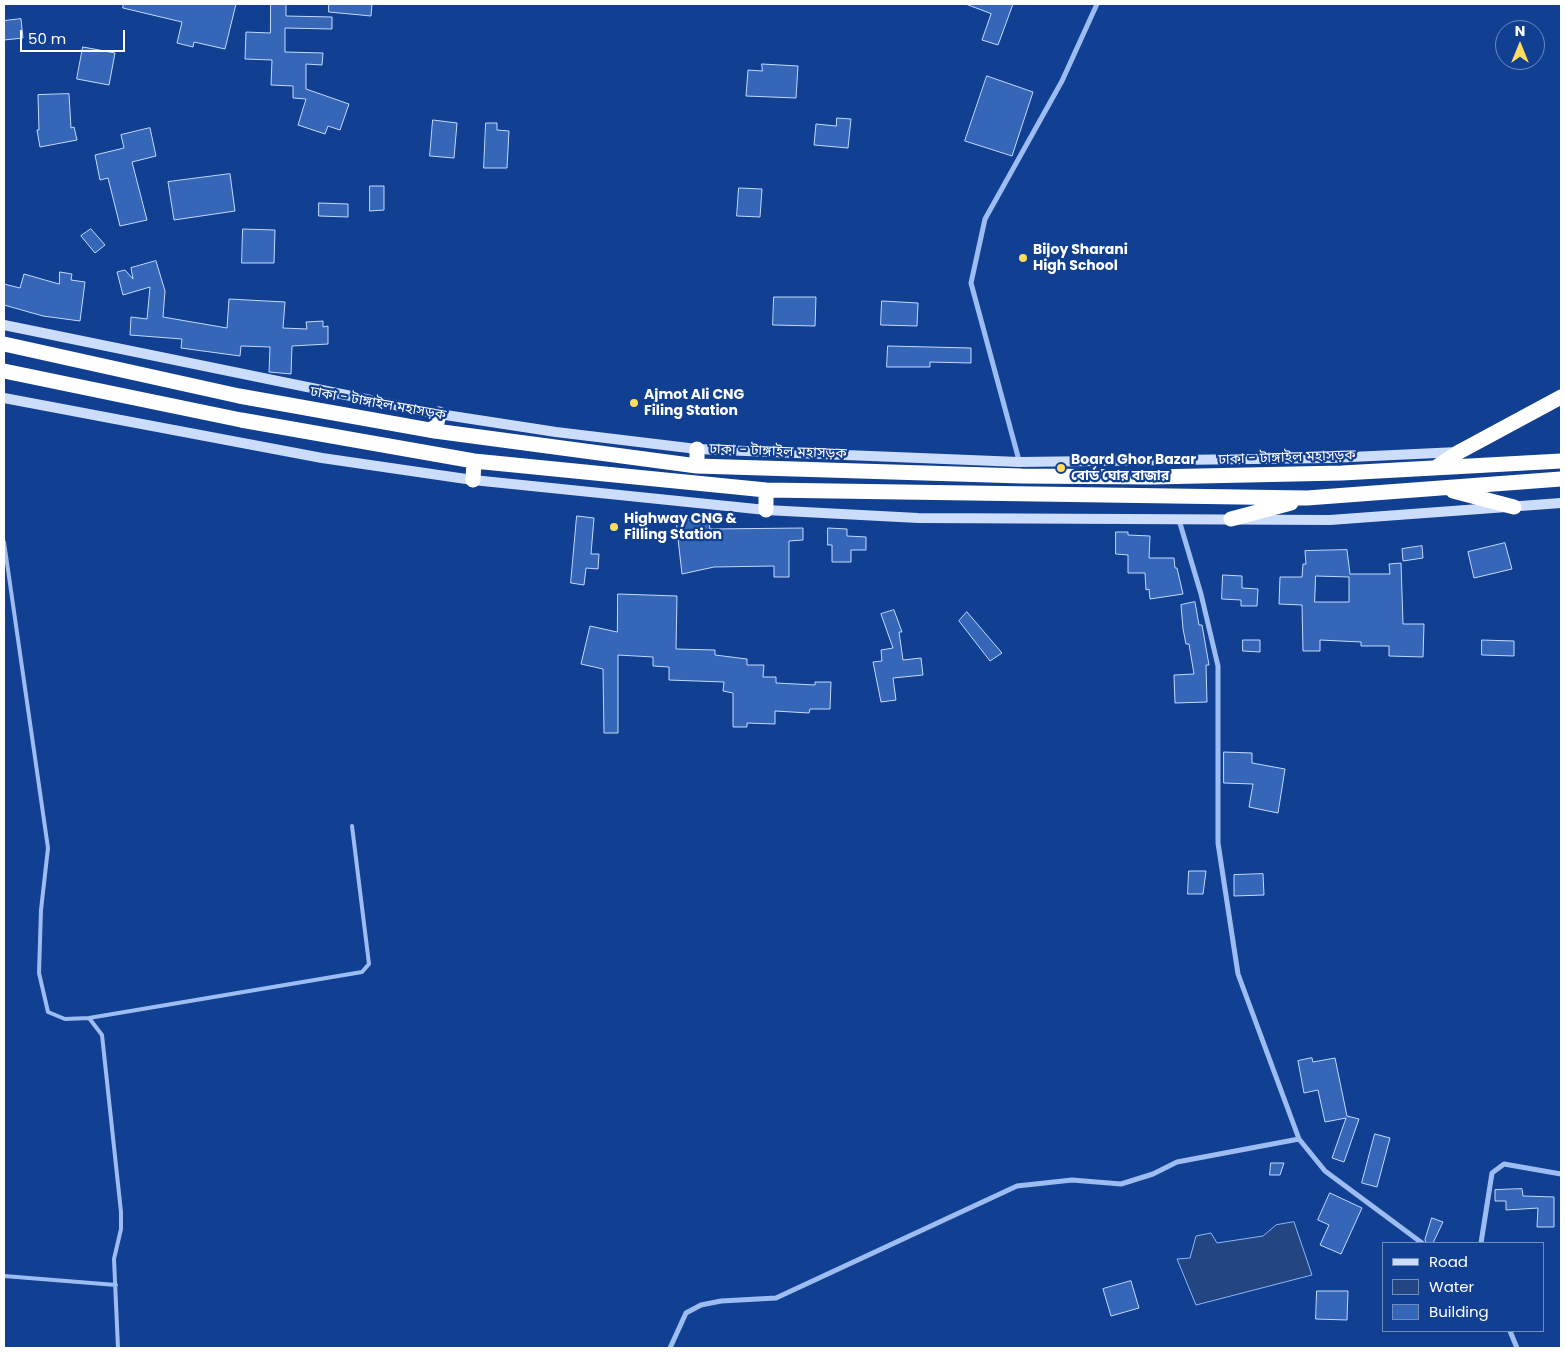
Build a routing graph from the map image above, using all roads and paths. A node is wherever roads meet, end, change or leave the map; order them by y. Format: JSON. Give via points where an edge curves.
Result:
{"nodes":[{"id":1,"x":1097,"y":4,"type":"edge"},
{"id":2,"x":4,"y":325,"type":"edge"},
{"id":3,"x":4,"y":344,"type":"edge"},
{"id":4,"x":4,"y":371,"type":"edge"},
{"id":5,"x":1561,"y":397,"type":"edge"},
{"id":6,"x":4,"y":398,"type":"edge"},
{"id":7,"x":439,"y":414,"type":"junction"},
{"id":8,"x":435,"y":431,"type":"junction"},
{"id":9,"x":696,"y":449,"type":"junction"},
{"id":10,"x":1459,"y":452,"type":"junction"},
{"id":11,"x":474,"y":461,"type":"junction"},
{"id":12,"x":1561,"y":461,"type":"edge"},
{"id":13,"x":697,"y":466,"type":"junction"},
{"id":14,"x":1438,"y":466,"type":"junction"},
{"id":15,"x":1021,"y":469,"type":"junction"},
{"id":16,"x":1561,"y":479,"type":"edge"},
{"id":17,"x":473,"y":480,"type":"junction"},
{"id":18,"x":1438,"y":488,"type":"junction"},
{"id":19,"x":766,"y":490,"type":"junction"},
{"id":20,"x":1307,"y":498,"type":"junction"},
{"id":21,"x":1561,"y":503,"type":"edge"},
{"id":22,"x":1514,"y":507,"type":"junction"},
{"id":23,"x":766,"y":510,"type":"junction"},
{"id":24,"x":1231,"y":519,"type":"junction"},
{"id":25,"x":1179,"y":520,"type":"junction"},
{"id":26,"x":4,"y":542,"type":"edge"},
{"id":27,"x":6,"y":559,"type":"edge"},
{"id":28,"x":352,"y":826,"type":"dead end"},
{"id":29,"x":89,"y":1018,"type":"junction"},
{"id":30,"x":1299,"y":1139,"type":"junction"},
{"id":31,"x":1561,"y":1174,"type":"edge"},
{"id":32,"x":1421,"y":1242,"type":"edge"},
{"id":33,"x":1481,"y":1242,"type":"edge"},
{"id":34,"x":4,"y":1276,"type":"edge"},
{"id":35,"x":116,"y":1285,"type":"junction"},
{"id":36,"x":1510,"y":1332,"type":"edge"},
{"id":37,"x":118,"y":1348,"type":"edge"},
{"id":38,"x":670,"y":1348,"type":"edge"},
{"id":39,"x":1517,"y":1348,"type":"edge"}],
"edges":[{"from":1,"to":15,"type":"street","via":[[1062,81],[985,219],[970,283]]},
{"from":2,"to":7,"type":"main road"},
{"from":3,"to":8,"type":"highway","name":"ঢাকা - টাঙ্গাইল মহাসড়ক","via":[[239,396]]},
{"from":4,"to":11,"type":"highway","via":[[241,420]]},
{"from":5,"to":10,"type":"highway"},
{"from":6,"to":17,"type":"main road","via":[[322,458]]},
{"from":7,"to":8,"type":"highway"},
{"from":7,"to":9,"type":"main road"},
{"from":8,"to":13,"type":"highway","name":"ঢাকা - টাঙ্গাইল মহাসড়ক"},
{"from":9,"to":13,"type":"highway"},
{"from":9,"to":15,"type":"main road"},
{"from":10,"to":14,"type":"highway"},
{"from":10,"to":15,"type":"main road"},
{"from":11,"to":17,"type":"highway"},
{"from":11,"to":19,"type":"highway"},
{"from":12,"to":14,"type":"highway","name":"ঢাকা - টাঙ্গাইল মহাসড়ক"},
{"from":13,"to":15,"type":"highway","name":"ঢাকা - টাঙ্গাইল মহাসড়ক"},
{"from":14,"to":15,"type":"highway","name":"ঢাকা - টাঙ্গাইল মহাসড়ক","via":[[1332,474]]},
{"from":16,"to":18,"type":"highway"},
{"from":17,"to":23,"type":"main road"},
{"from":18,"to":20,"type":"highway"},
{"from":18,"to":22,"type":"highway"},
{"from":19,"to":20,"type":"highway"},
{"from":19,"to":23,"type":"highway"},
{"from":20,"to":24,"type":"highway"},
{"from":21,"to":22,"type":"main road"},
{"from":22,"to":24,"type":"main road","via":[[1330,520]]},
{"from":23,"to":25,"type":"main road","via":[[918,518]]},
{"from":24,"to":25,"type":"main road"},
{"from":25,"to":30,"type":"street","via":[[1218,666],[1218,843],[1238,974]]},
{"from":26,"to":27,"type":"lane"},
{"from":27,"to":29,"type":"lane","via":[[48,848],[40,910],[40,973],[48,1012],[65,1019]]},
{"from":28,"to":29,"type":"lane","via":[[369,964],[362,972]]},
{"from":29,"to":35,"type":"lane","via":[[102,1035],[121,1212],[121,1229],[114,1259]]},
{"from":30,"to":32,"type":"street","via":[[1325,1171]]},
{"from":30,"to":38,"type":"street","via":[[1177,1162],[1121,1184],[1072,1180],[1017,1186],[776,1298],[701,1305],[686,1313]]},
{"from":31,"to":33,"type":"street","via":[[1504,1164],[1497,1168],[1492,1173]]},
{"from":34,"to":35,"type":"lane"},
{"from":35,"to":37,"type":"lane"},
{"from":36,"to":39,"type":"street"}]}
